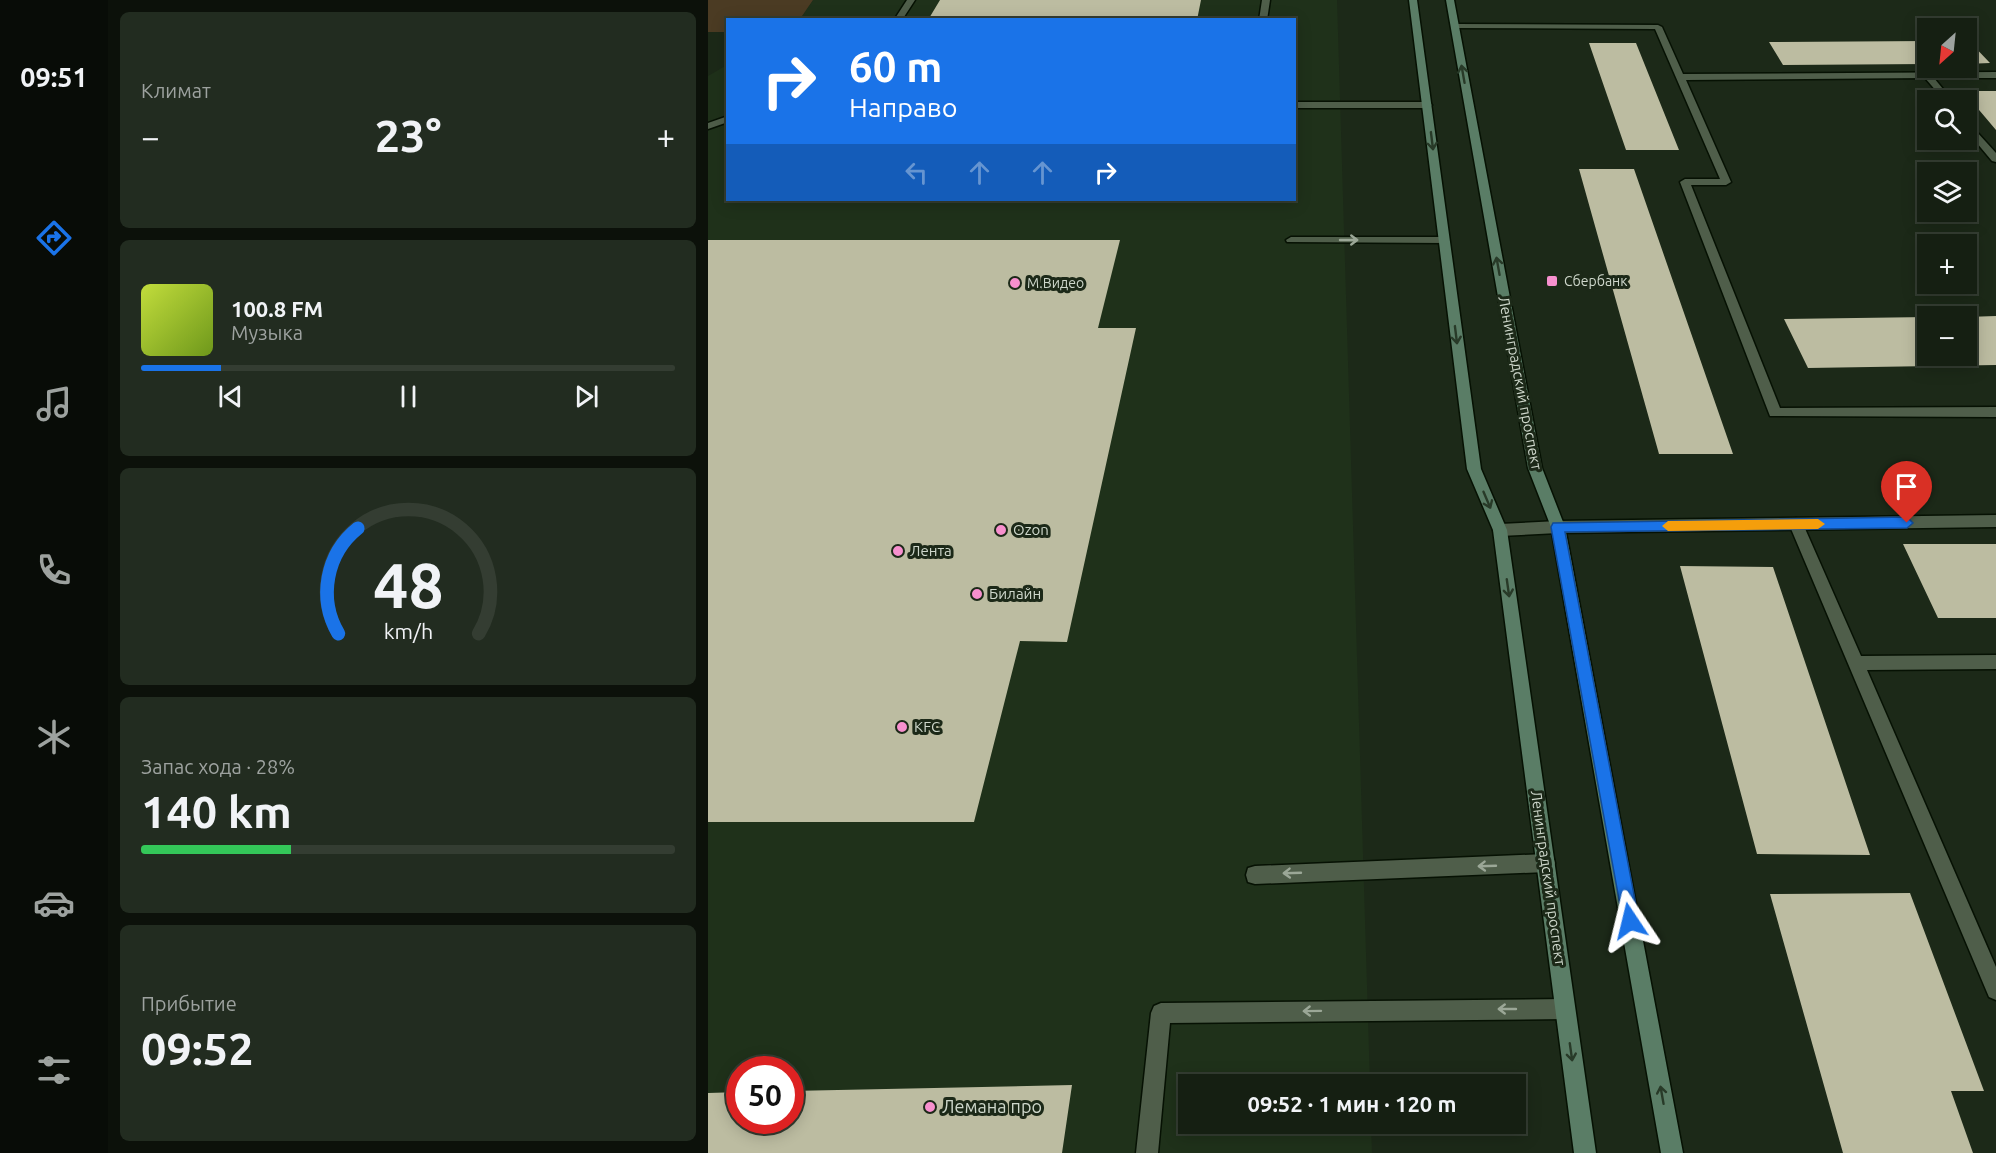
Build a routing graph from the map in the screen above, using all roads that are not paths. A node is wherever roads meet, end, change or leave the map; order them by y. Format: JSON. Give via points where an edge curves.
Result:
{"nodes":[{"id":1,"x":911,"y":0,"type":"edge"},
{"id":2,"x":1266,"y":0,"type":"edge"},
{"id":3,"x":1413,"y":0,"type":"edge"},
{"id":4,"x":1450,"y":0,"type":"edge"},
{"id":5,"x":899,"y":18,"type":"edge"},
{"id":6,"x":1263,"y":18,"type":"edge"},
{"id":7,"x":1455,"y":26,"type":"junction"},
{"id":8,"x":1917,"y":75,"type":"edge"},
{"id":9,"x":1977,"y":75,"type":"edge"},
{"id":10,"x":1996,"y":75,"type":"edge"},
{"id":11,"x":1680,"y":77,"type":"junction"},
{"id":12,"x":1930,"y":78,"type":"edge"},
{"id":13,"x":1940,"y":90,"type":"edge"},
{"id":14,"x":1296,"y":105,"type":"edge"},
{"id":15,"x":1427,"y":105,"type":"junction"},
{"id":16,"x":726,"y":119,"type":"edge"},
{"id":17,"x":708,"y":126,"type":"edge"},
{"id":18,"x":1977,"y":136,"type":"edge"},
{"id":19,"x":1996,"y":159,"type":"edge"},
{"id":20,"x":1291,"y":240,"type":"dead end"},
{"id":21,"x":1444,"y":240,"type":"junction"},
{"id":22,"x":1996,"y":412,"type":"edge"},
{"id":23,"x":1996,"y":521,"type":"edge"},
{"id":24,"x":1796,"y":524,"type":"junction"},
{"id":25,"x":1558,"y":527,"type":"junction"},
{"id":26,"x":1500,"y":530,"type":"junction"},
{"id":27,"x":1996,"y":662,"type":"edge"},
{"id":28,"x":1855,"y":663,"type":"junction"},
{"id":29,"x":1546,"y":863,"type":"junction"},
{"id":30,"x":1255,"y":875,"type":"dead end"},
{"id":31,"x":1996,"y":990,"type":"edge"},
{"id":32,"x":1565,"y":1009,"type":"junction"},
{"id":33,"x":1147,"y":1153,"type":"edge"},
{"id":34,"x":1585,"y":1153,"type":"edge"},
{"id":35,"x":1672,"y":1153,"type":"edge"}],
"edges":[{"from":1,"to":5,"type":"street"},
{"from":2,"to":6,"type":"street"},
{"from":3,"to":15,"type":"main road","name":"Ленинградский проспект"},
{"from":4,"to":7,"type":"main road","name":"Ленинградский проспект"},
{"from":7,"to":11,"type":"street","via":[[1658,27]]},
{"from":25,"to":7,"type":"main road","name":"Ленинградский проспект","one_way":true,"via":[[1535,468]]},
{"from":8,"to":11,"type":"street"},
{"from":9,"to":10,"type":"street"},
{"from":11,"to":22,"type":"street","via":[[1726,182],[1685,182],[1775,413]]},
{"from":12,"to":13,"type":"street"},
{"from":14,"to":15,"type":"street"},
{"from":15,"to":21,"type":"main road","name":"Ленинградский проспект","one_way":true},
{"from":16,"to":17,"type":"street"},
{"from":18,"to":19,"type":"street"},
{"from":20,"to":21,"type":"street","one_way":true},
{"from":21,"to":26,"type":"main road","name":"Ленинградский проспект","one_way":true,"via":[[1474,469]]},
{"from":23,"to":24,"type":"street"},
{"from":24,"to":25,"type":"street"},
{"from":24,"to":28,"type":"street"},
{"from":25,"to":26,"type":"street"},
{"from":35,"to":25,"type":"main road","name":"Ленинградский проспект","one_way":true},
{"from":26,"to":29,"type":"main road","name":"Ленинградский проспект","one_way":true},
{"from":27,"to":28,"type":"street"},
{"from":28,"to":31,"type":"street"},
{"from":29,"to":30,"type":"street","one_way":true},
{"from":29,"to":32,"type":"main road","name":"Ленинградский проспект"},
{"from":32,"to":33,"type":"street","one_way":true,"via":[[1161,1013]]},
{"from":32,"to":34,"type":"main road","name":"Ленинградский проспект","one_way":true}]}
